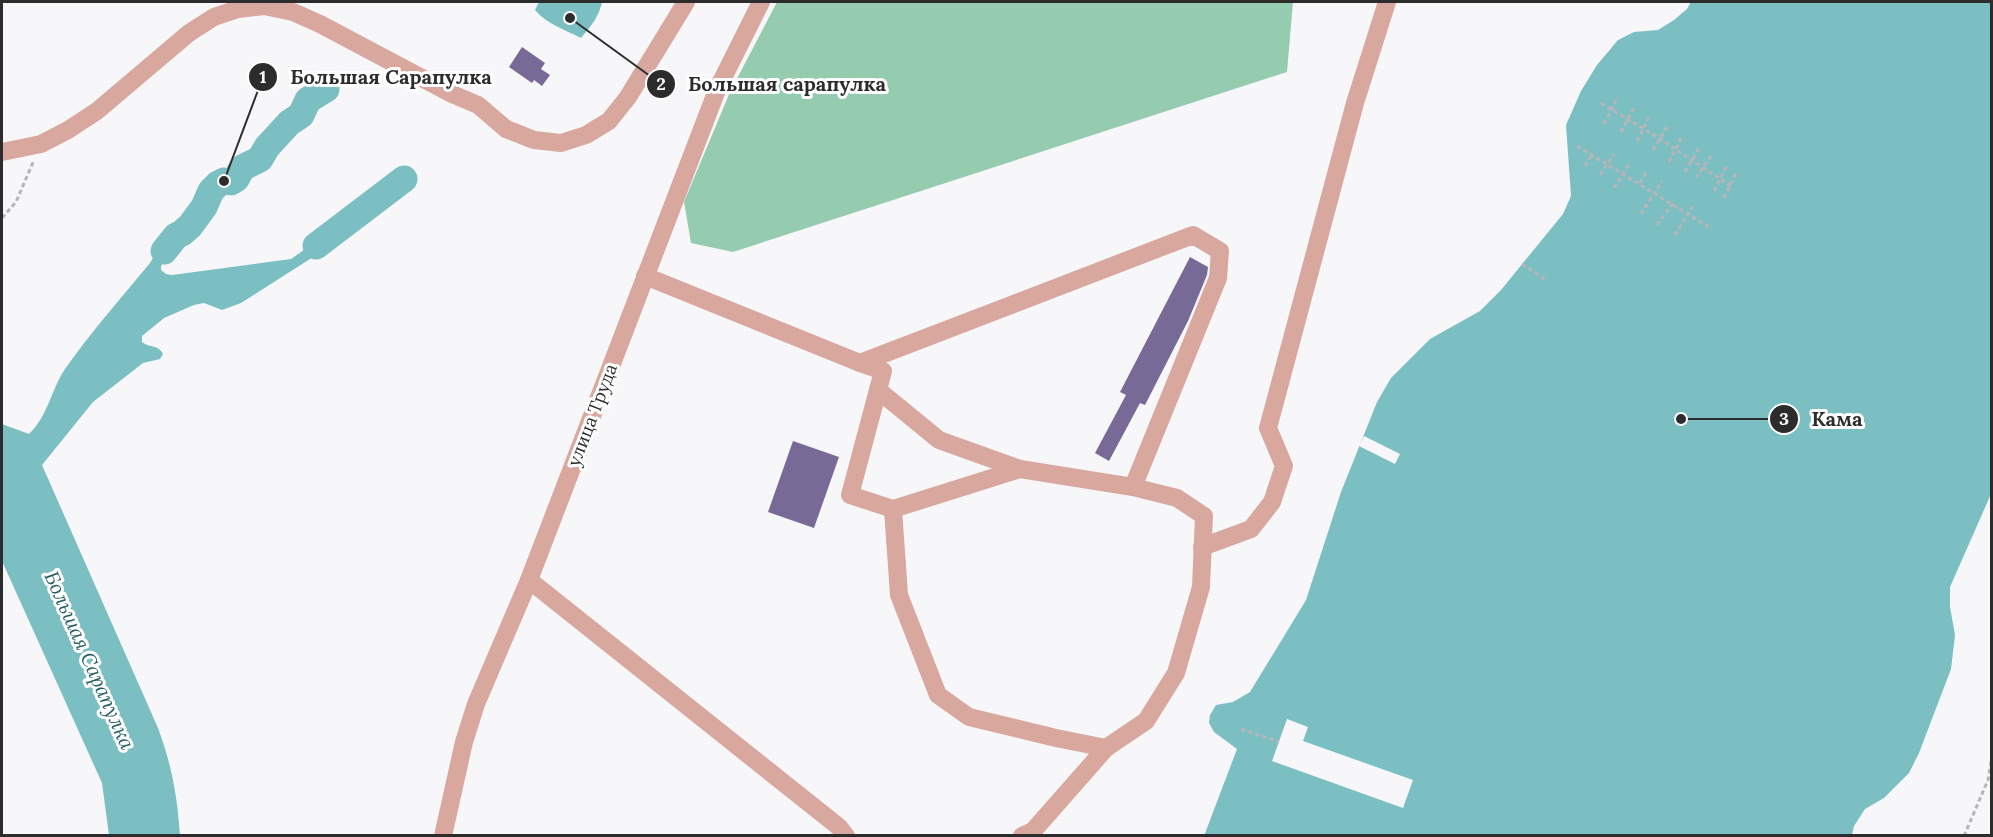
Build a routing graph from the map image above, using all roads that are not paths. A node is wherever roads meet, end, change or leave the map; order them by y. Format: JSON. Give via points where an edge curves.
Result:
{"nodes":[{"id":1,"x":686,"y":2,"type":"edge"},
{"id":2,"x":761,"y":2,"type":"edge"},
{"id":3,"x":1387,"y":2,"type":"edge"},
{"id":4,"x":2,"y":152,"type":"edge"},
{"id":5,"x":645,"y":276,"type":"junction"},
{"id":6,"x":860,"y":363,"type":"junction"},
{"id":7,"x":878,"y":390,"type":"junction"},
{"id":8,"x":1020,"y":469,"type":"junction"},
{"id":9,"x":1133,"y":487,"type":"junction"},
{"id":10,"x":893,"y":509,"type":"junction"},
{"id":11,"x":1202,"y":547,"type":"junction"},
{"id":12,"x":529,"y":580,"type":"junction"},
{"id":13,"x":1106,"y":748,"type":"junction"},
{"id":14,"x":443,"y":836,"type":"edge"},
{"id":15,"x":846,"y":836,"type":"edge"},
{"id":16,"x":1022,"y":836,"type":"edge"}],
"edges":[{"from":1,"to":4,"type":"street","via":[[628,97],[609,120],[586,135],[561,143],[534,140],[506,129],[478,105],[320,24],[293,12],[264,6],[237,9],[214,18],[189,33],[97,111],[68,130],[41,144]]},
{"from":2,"to":5,"type":"street","name":"улица Труда","via":[[717,90]]},
{"from":3,"to":11,"type":"street","via":[[1355,104],[1268,428],[1284,466],[1272,502],[1251,529]]},
{"from":5,"to":6,"type":"street"},
{"from":5,"to":12,"type":"street","name":"улица Труда"},
{"from":6,"to":7,"type":"street","via":[[883,371]]},
{"from":6,"to":9,"type":"street","via":[[1193,235],[1220,251],[1218,278]]},
{"from":7,"to":8,"type":"street","via":[[939,440]]},
{"from":7,"to":10,"type":"street","via":[[850,495]]},
{"from":8,"to":9,"type":"street"},
{"from":8,"to":10,"type":"street"},
{"from":9,"to":11,"type":"street","via":[[1177,498],[1204,516]]},
{"from":10,"to":13,"type":"street","via":[[899,595],[938,695],[969,717]]},
{"from":11,"to":13,"type":"street","via":[[1201,587],[1176,673],[1146,722]]},
{"from":12,"to":14,"type":"street","name":"улица Труда","via":[[476,704]]},
{"from":12,"to":15,"type":"street"},
{"from":13,"to":16,"type":"street","via":[[1033,831]]}]}
